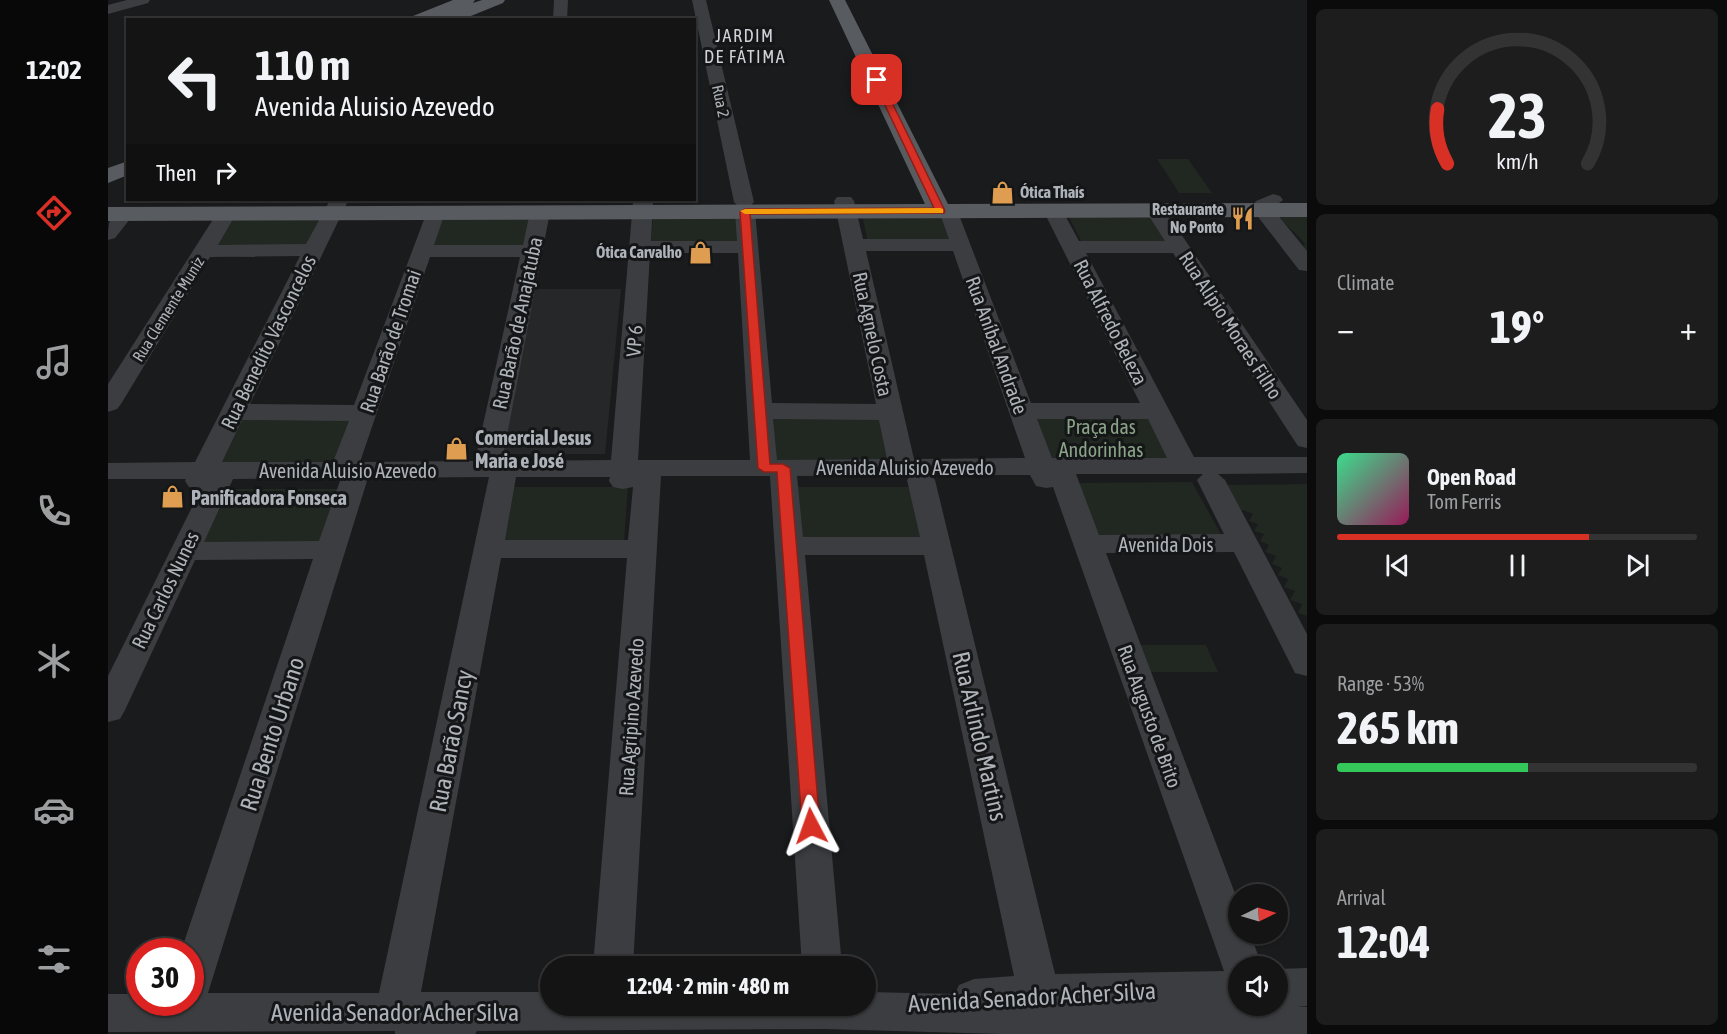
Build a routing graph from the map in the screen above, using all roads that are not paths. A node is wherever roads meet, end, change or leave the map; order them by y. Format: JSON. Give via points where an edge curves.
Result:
{"nodes":[{"id":1,"x":143,"y":0,"type":"edge"},
{"id":2,"x":456,"y":0,"type":"edge"},
{"id":3,"x":467,"y":0,"type":"edge"},
{"id":4,"x":486,"y":0,"type":"edge"},
{"id":5,"x":496,"y":0,"type":"edge"},
{"id":6,"x":561,"y":0,"type":"edge"},
{"id":7,"x":699,"y":0,"type":"edge"},
{"id":8,"x":837,"y":0,"type":"edge"},
{"id":9,"x":108,"y":10,"type":"edge"},
{"id":10,"x":422,"y":18,"type":"edge"},
{"id":11,"x":423,"y":18,"type":"edge"},
{"id":12,"x":449,"y":18,"type":"edge"},
{"id":13,"x":450,"y":18,"type":"edge"},
{"id":14,"x":560,"y":18,"type":"edge"},
{"id":15,"x":126,"y":153,"type":"edge"},
{"id":16,"x":108,"y":161,"type":"edge"},
{"id":17,"x":126,"y":168,"type":"edge"},
{"id":18,"x":108,"y":176,"type":"edge"},
{"id":19,"x":1291,"y":203,"type":"edge"},
{"id":20,"x":546,"y":205,"type":"edge"},
{"id":21,"x":845,"y":206,"type":"junction"},
{"id":22,"x":643,"y":207,"type":"junction"},
{"id":23,"x":744,"y":207,"type":"junction"},
{"id":24,"x":942,"y":207,"type":"junction"},
{"id":25,"x":334,"y":208,"type":"junction"},
{"id":26,"x":1053,"y":210,"type":"junction"},
{"id":27,"x":1155,"y":210,"type":"junction"},
{"id":28,"x":113,"y":211,"type":"edge"},
{"id":29,"x":435,"y":213,"type":"junction"},
{"id":30,"x":226,"y":214,"type":"junction"},
{"id":31,"x":108,"y":234,"type":"edge"},
{"id":32,"x":854,"y":244,"type":"junction"},
{"id":33,"x":961,"y":245,"type":"junction"},
{"id":34,"x":1180,"y":246,"type":"junction"},
{"id":35,"x":641,"y":247,"type":"junction"},
{"id":36,"x":747,"y":247,"type":"junction"},
{"id":37,"x":1072,"y":247,"type":"junction"},
{"id":38,"x":314,"y":250,"type":"junction"},
{"id":39,"x":204,"y":251,"type":"junction"},
{"id":40,"x":422,"y":251,"type":"junction"},
{"id":41,"x":532,"y":251,"type":"junction"},
{"id":42,"x":1307,"y":265,"type":"edge"},
{"id":43,"x":108,"y":404,"type":"edge"},
{"id":44,"x":760,"y":411,"type":"junction"},
{"id":45,"x":1021,"y":411,"type":"junction"},
{"id":46,"x":1157,"y":411,"type":"junction"},
{"id":47,"x":234,"y":412,"type":"junction"},
{"id":48,"x":890,"y":412,"type":"junction"},
{"id":49,"x":1298,"y":412,"type":"edge"},
{"id":50,"x":364,"y":413,"type":"junction"},
{"id":51,"x":1307,"y":440,"type":"edge"},
{"id":52,"x":1307,"y":465,"type":"edge"},
{"id":53,"x":1185,"y":466,"type":"junction"},
{"id":54,"x":108,"y":471,"type":"edge"},
{"id":55,"x":777,"y":472,"type":"junction"},
{"id":56,"x":498,"y":473,"type":"junction"},
{"id":57,"x":1053,"y":473,"type":"junction"},
{"id":58,"x":912,"y":474,"type":"junction"},
{"id":59,"x":635,"y":475,"type":"junction"},
{"id":60,"x":211,"y":476,"type":"junction"},
{"id":61,"x":349,"y":476,"type":"junction"},
{"id":62,"x":1211,"y":480,"type":"junction"},
{"id":63,"x":1307,"y":480,"type":"edge"},
{"id":64,"x":108,"y":481,"type":"edge"},
{"id":65,"x":1245,"y":543,"type":"junction"},
{"id":66,"x":1087,"y":544,"type":"junction"},
{"id":67,"x":789,"y":546,"type":"junction"},
{"id":68,"x":936,"y":546,"type":"junction"},
{"id":69,"x":490,"y":549,"type":"junction"},
{"id":70,"x":642,"y":549,"type":"junction"},
{"id":71,"x":331,"y":550,"type":"junction"},
{"id":72,"x":184,"y":551,"type":"junction"},
{"id":73,"x":1307,"y":664,"type":"edge"},
{"id":74,"x":108,"y":710,"type":"edge"},
{"id":75,"x":204,"y":952,"type":"edge"},
{"id":76,"x":614,"y":956,"type":"edge"},
{"id":77,"x":821,"y":956,"type":"edge"},
{"id":78,"x":1238,"y":956,"type":"edge"},
{"id":79,"x":1307,"y":987,"type":"edge"},
{"id":80,"x":1288,"y":988,"type":"edge"},
{"id":81,"x":1228,"y":989,"type":"edge"},
{"id":82,"x":1039,"y":993,"type":"junction"},
{"id":83,"x":876,"y":1004,"type":"edge"},
{"id":84,"x":876,"y":1009,"type":"edge"},
{"id":85,"x":204,"y":1010,"type":"edge"},
{"id":86,"x":540,"y":1010,"type":"edge"},
{"id":87,"x":126,"y":1012,"type":"edge"},
{"id":88,"x":108,"y":1013,"type":"edge"},
{"id":89,"x":406,"y":1023,"type":"edge"},
{"id":90,"x":1307,"y":1027,"type":"edge"}],
"edges":[{"from":1,"to":9,"type":"street"},
{"from":2,"to":10,"type":"main road"},
{"from":3,"to":11,"type":"main road"},
{"from":4,"to":12,"type":"main road"},
{"from":5,"to":13,"type":"main road"},
{"from":6,"to":14,"type":"street"},
{"from":7,"to":23,"type":"street","name":"Rua 2"},
{"from":8,"to":24,"type":"main road"},
{"from":15,"to":16,"type":"main road"},
{"from":17,"to":18,"type":"main road"},
{"from":19,"to":24,"type":"main road"},
{"from":19,"to":27,"type":"main road"},
{"from":19,"to":42,"type":"street"},
{"from":20,"to":22,"type":"main road"},
{"from":20,"to":25,"type":"main road"},
{"from":20,"to":29,"type":"main road"},
{"from":20,"to":41,"type":"street","name":"Rua Barão de Anajatuba"},
{"from":21,"to":23,"type":"main road"},
{"from":21,"to":24,"type":"main road"},
{"from":21,"to":32,"type":"street","name":"Rua Agnelo Costa"},
{"from":22,"to":23,"type":"main road"},
{"from":22,"to":35,"type":"street","name":"VP 6"},
{"from":23,"to":36,"type":"street","name":"Rua 2"},
{"from":24,"to":26,"type":"main road"},
{"from":24,"to":33,"type":"street","name":"Rua Aníbal Andrade"},
{"from":25,"to":28,"type":"main road"},
{"from":25,"to":29,"type":"main road"},
{"from":25,"to":30,"type":"main road"},
{"from":25,"to":38,"type":"street","name":"Rua Benedito Vasconcelos"},
{"from":26,"to":27,"type":"main road"},
{"from":26,"to":37,"type":"street","name":"Rua Alfredo Beleza"},
{"from":27,"to":34,"type":"street","name":"Rua Alípio Moraes Filho"},
{"from":28,"to":30,"type":"main road"},
{"from":28,"to":31,"type":"street"},
{"from":29,"to":40,"type":"street","name":"Rua Barão de Tromai"},
{"from":30,"to":39,"type":"street","name":"Rua Clemente Muniz"},
{"from":32,"to":33,"type":"street"},
{"from":32,"to":48,"type":"street","name":"Rua Agnelo Costa"},
{"from":33,"to":45,"type":"street","name":"Rua Aníbal Andrade"},
{"from":34,"to":37,"type":"street"},
{"from":34,"to":49,"type":"street","name":"Rua Alípio Moraes Filho"},
{"from":35,"to":36,"type":"street"},
{"from":35,"to":59,"type":"street","name":"VP 6"},
{"from":36,"to":44,"type":"street","name":"Rua 2"},
{"from":37,"to":46,"type":"street","name":"Rua Alfredo Beleza"},
{"from":38,"to":39,"type":"street"},
{"from":38,"to":47,"type":"street","name":"Rua Benedito Vasconcelos"},
{"from":39,"to":43,"type":"street","name":"Rua Clemente Muniz"},
{"from":40,"to":41,"type":"street"},
{"from":40,"to":50,"type":"street","name":"Rua Barão de Tromai"},
{"from":41,"to":56,"type":"street","name":"Rua Barão de Anajatuba"},
{"from":44,"to":48,"type":"street"},
{"from":44,"to":55,"type":"street","name":"Rua 2"},
{"from":45,"to":46,"type":"street"},
{"from":45,"to":57,"type":"street","name":"Rua Aníbal Andrade"},
{"from":46,"to":53,"type":"street","name":"Rua Alfredo Beleza"},
{"from":47,"to":50,"type":"street"},
{"from":47,"to":60,"type":"street","name":"Rua Benedito Vasconcelos"},
{"from":48,"to":58,"type":"street","name":"Rua Agnelo Costa"},
{"from":49,"to":51,"type":"street","name":"Rua Alípio Moraes Filho"},
{"from":50,"to":61,"type":"street","name":"Rua Barão de Tromai"},
{"from":52,"to":53,"type":"street","name":"Avenida Aluisio Azevedo"},
{"from":53,"to":57,"type":"street","name":"Avenida Aluisio Azevedo"},
{"from":54,"to":60,"type":"street","name":"Avenida Aluisio Azevedo"},
{"from":55,"to":58,"type":"street","name":"Avenida Aluisio Azevedo"},
{"from":55,"to":59,"type":"street","name":"Avenida Aluisio Azevedo"},
{"from":55,"to":67,"type":"street","name":"Rua 2"},
{"from":56,"to":59,"type":"street","name":"Avenida Aluisio Azevedo"},
{"from":56,"to":61,"type":"street","name":"Avenida Aluisio Azevedo"},
{"from":56,"to":69,"type":"street","name":"Rua Barão Sancy"},
{"from":57,"to":58,"type":"street","name":"Avenida Aluisio Azevedo"},
{"from":57,"to":62,"type":"street","name":"Avenida Aluisio Azevedo"},
{"from":57,"to":66,"type":"street","name":"Rua Augusto de Brito"},
{"from":58,"to":68,"type":"street","name":"Rua Arlindo Martins"},
{"from":59,"to":70,"type":"street","name":"Rua Agripino Azevedo"},
{"from":60,"to":61,"type":"street","name":"Avenida Aluisio Azevedo"},
{"from":60,"to":64,"type":"street","name":"Avenida Aluisio Azevedo"},
{"from":60,"to":72,"type":"street","name":"Rua Carlos Nunes"},
{"from":61,"to":71,"type":"street","name":"Rua Bento Urbano"},
{"from":62,"to":63,"type":"street","name":"Avenida Aluisio Azevedo"},
{"from":62,"to":65,"type":"street"},
{"from":65,"to":66,"type":"street","name":"Avenida Dois"},
{"from":65,"to":73,"type":"street"},
{"from":66,"to":78,"type":"street","name":"Rua Augusto de Brito"},
{"from":67,"to":68,"type":"street"},
{"from":67,"to":77,"type":"street","name":"Rua 2"},
{"from":68,"to":82,"type":"street","name":"Rua Arlindo Martins"},
{"from":69,"to":70,"type":"street"},
{"from":69,"to":89,"type":"street","name":"Rua Barão Sancy"},
{"from":70,"to":76,"type":"street","name":"Rua Agripino Azevedo"},
{"from":71,"to":72,"type":"street"},
{"from":71,"to":75,"type":"street","name":"Rua Bento Urbano"},
{"from":72,"to":74,"type":"street","name":"Rua Carlos Nunes"},
{"from":79,"to":80,"type":"street"},
{"from":81,"to":82,"type":"street","name":"Avenida Senador Acher Silva"},
{"from":82,"to":83,"type":"street","name":"Avenida Senador Acher Silva"},
{"from":84,"to":90,"type":"street","name":"Avenida Senador Acher Silva","via":[[1277,1022]]},
{"from":85,"to":89,"type":"street","name":"Avenida Senador Acher Silva"},
{"from":86,"to":89,"type":"street","name":"Avenida Senador Acher Silva","via":[[494,1011]]},
{"from":87,"to":88,"type":"street","name":"Avenida Senador Acher Silva"}]}
